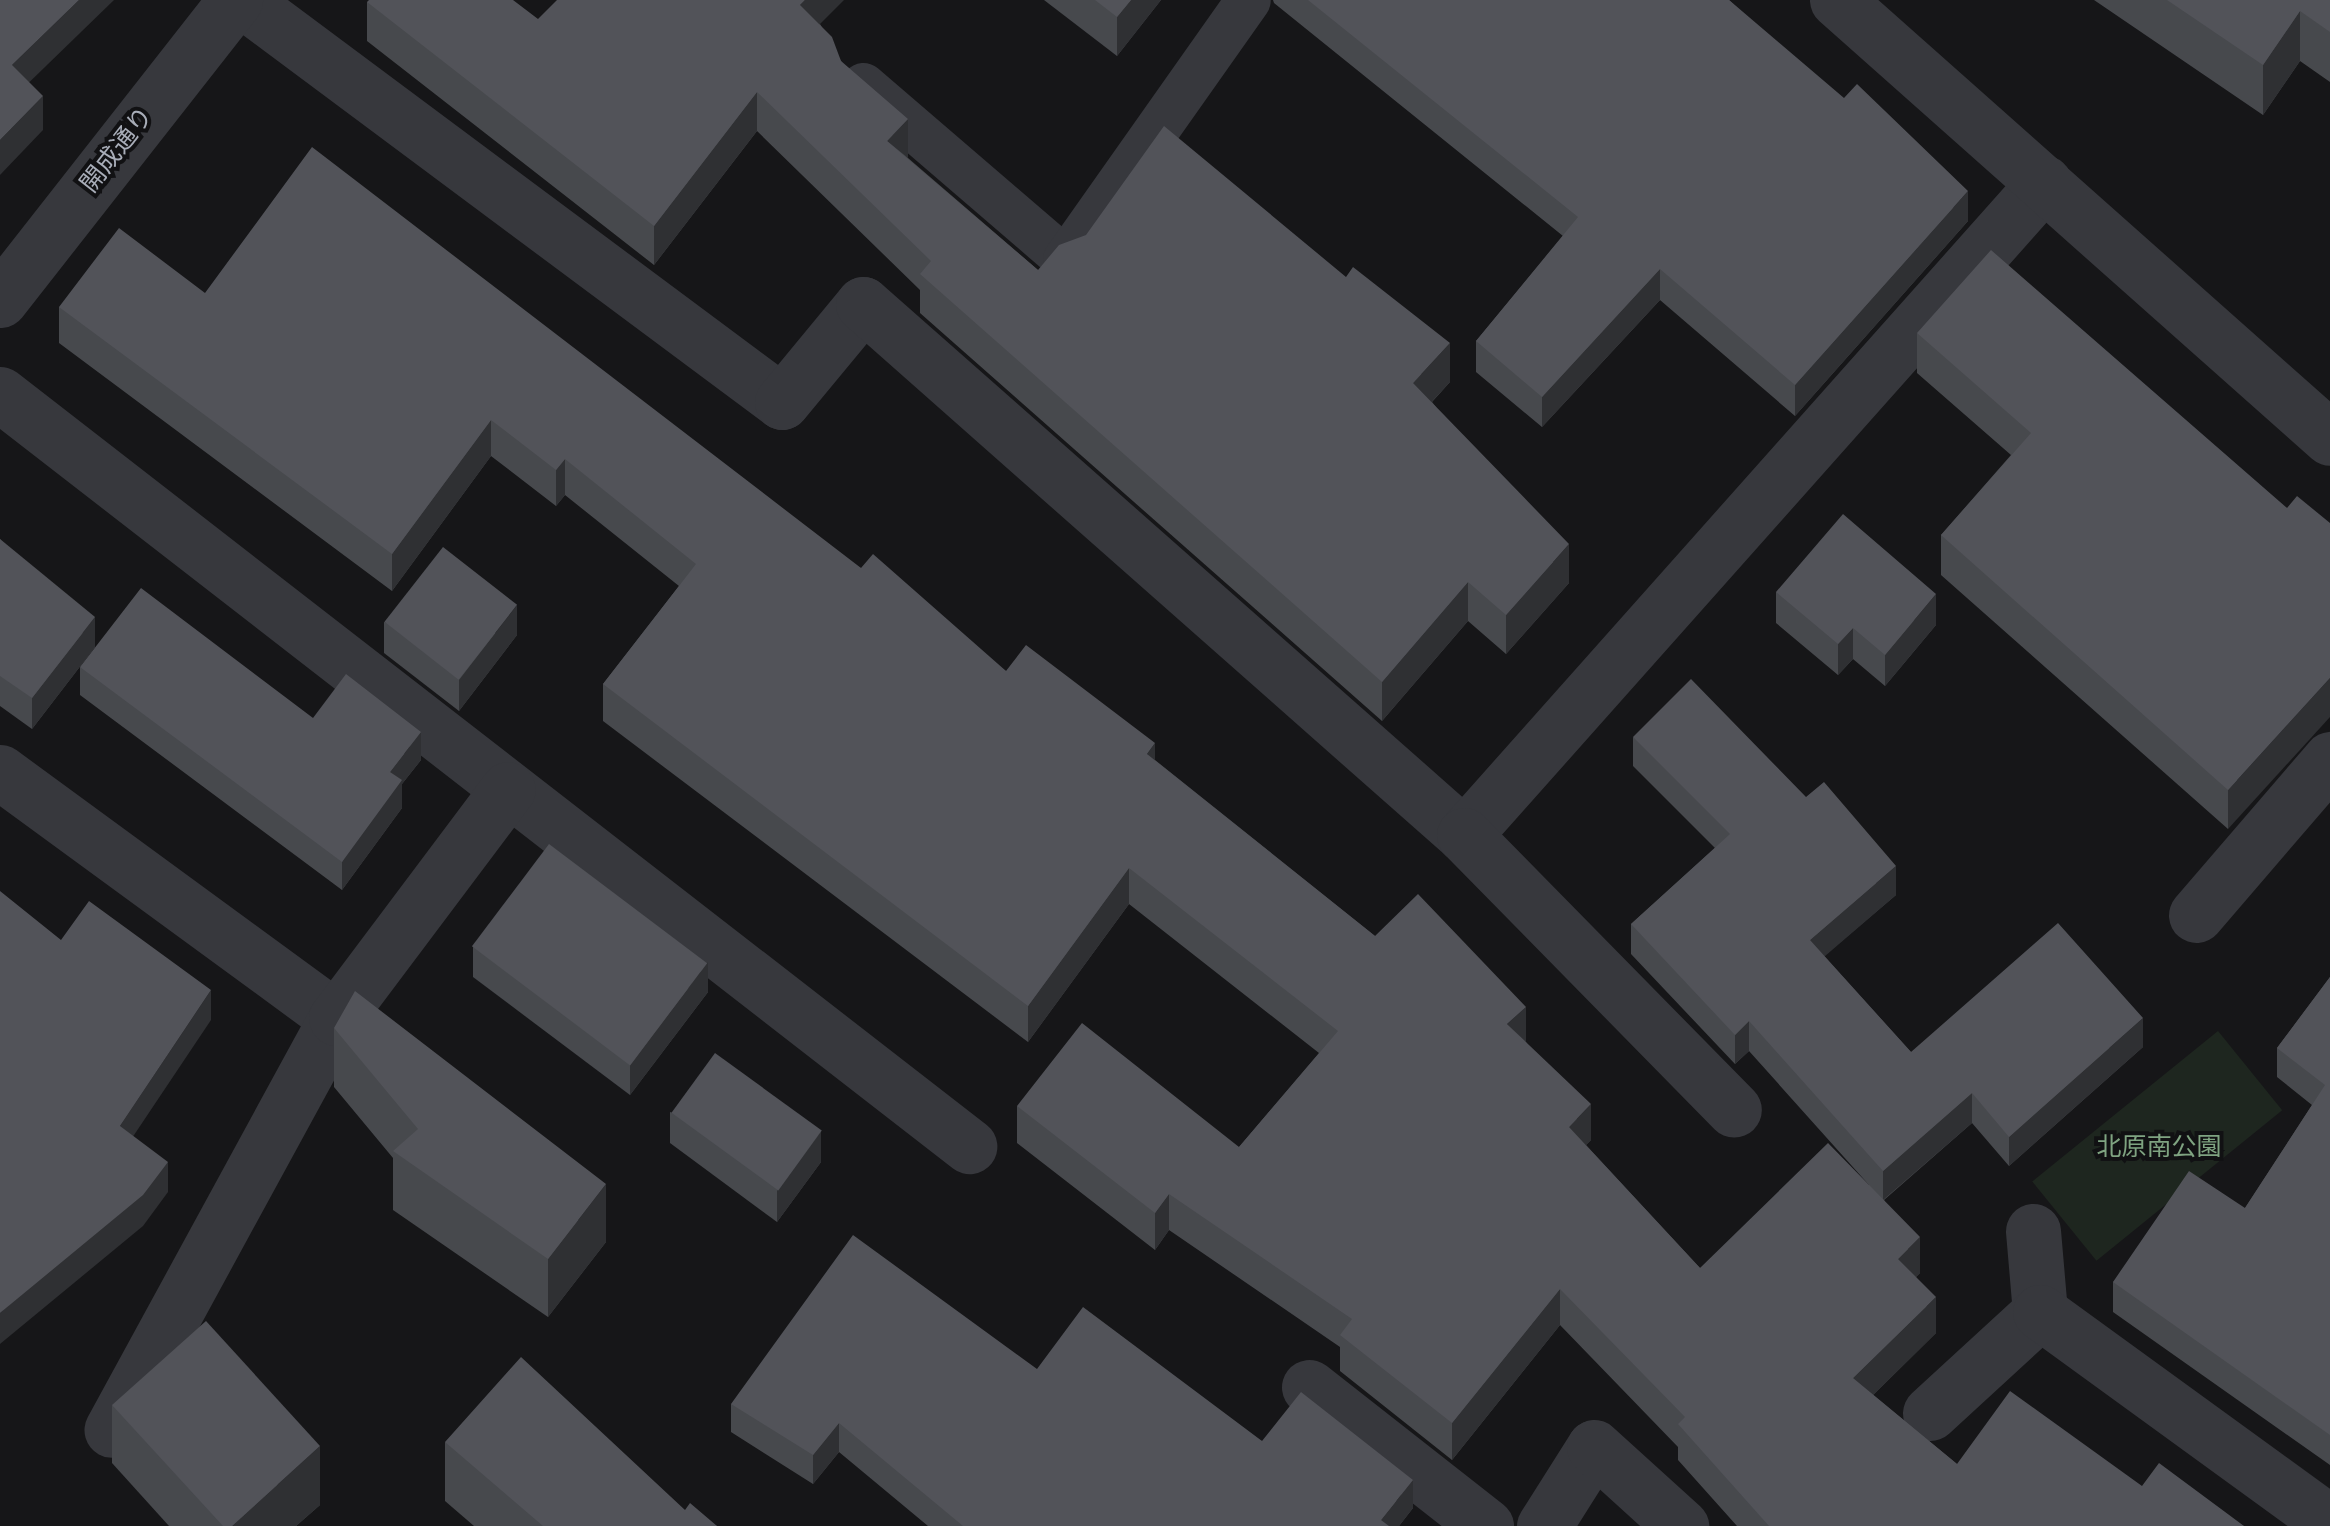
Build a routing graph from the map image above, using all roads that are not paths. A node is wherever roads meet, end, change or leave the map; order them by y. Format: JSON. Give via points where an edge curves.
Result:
{"nodes":[{"id":1,"x":239,"y":0,"type":"edge"},
{"id":2,"x":1248,"y":0,"type":"edge"},
{"id":3,"x":1837,"y":0,"type":"edge"},
{"id":4,"x":858,"y":80,"type":"edge"},
{"id":5,"x":2044,"y":183,"type":"junction"},
{"id":6,"x":0,"y":300,"type":"edge"},
{"id":7,"x":0,"y":394,"type":"edge"},
{"id":8,"x":2330,"y":438,"type":"edge"},
{"id":9,"x":2330,"y":759,"type":"edge"},
{"id":10,"x":0,"y":772,"type":"edge"},
{"id":11,"x":508,"y":789,"type":"junction"},
{"id":12,"x":1464,"y":835,"type":"junction"},
{"id":13,"x":2196,"y":915,"type":"dead end"},
{"id":14,"x":336,"y":1018,"type":"junction"},
{"id":15,"x":1734,"y":1110,"type":"dead end"},
{"id":16,"x":970,"y":1146,"type":"dead end"},
{"id":17,"x":2034,"y":1231,"type":"dead end"},
{"id":18,"x":2040,"y":1312,"type":"junction"},
{"id":19,"x":1309,"y":1387,"type":"dead end"},
{"id":20,"x":1930,"y":1413,"type":"dead end"},
{"id":21,"x":111,"y":1430,"type":"dead end"},
{"id":22,"x":2330,"y":1523,"type":"edge"},
{"id":23,"x":1486,"y":1526,"type":"edge"},
{"id":24,"x":1544,"y":1526,"type":"edge"},
{"id":25,"x":1681,"y":1526,"type":"edge"}],
"edges":[{"from":1,"to":6,"type":"street","name":"開成通り"},
{"from":1,"to":12,"type":"street","via":[[782,402],[863,304]]},
{"from":2,"to":4,"type":"lane","via":[[1065,259]]},
{"from":3,"to":5,"type":"street"},
{"from":5,"to":8,"type":"street"},
{"from":5,"to":12,"type":"street"},
{"from":7,"to":11,"type":"street"},
{"from":9,"to":13,"type":"street"},
{"from":10,"to":14,"type":"street"},
{"from":11,"to":14,"type":"street"},
{"from":11,"to":16,"type":"street"},
{"from":12,"to":15,"type":"street"},
{"from":14,"to":21,"type":"street"},
{"from":17,"to":18,"type":"street"},
{"from":18,"to":20,"type":"street"},
{"from":18,"to":22,"type":"street"},
{"from":19,"to":23,"type":"street"},
{"from":24,"to":25,"type":"street","via":[[1594,1447]]}]}
